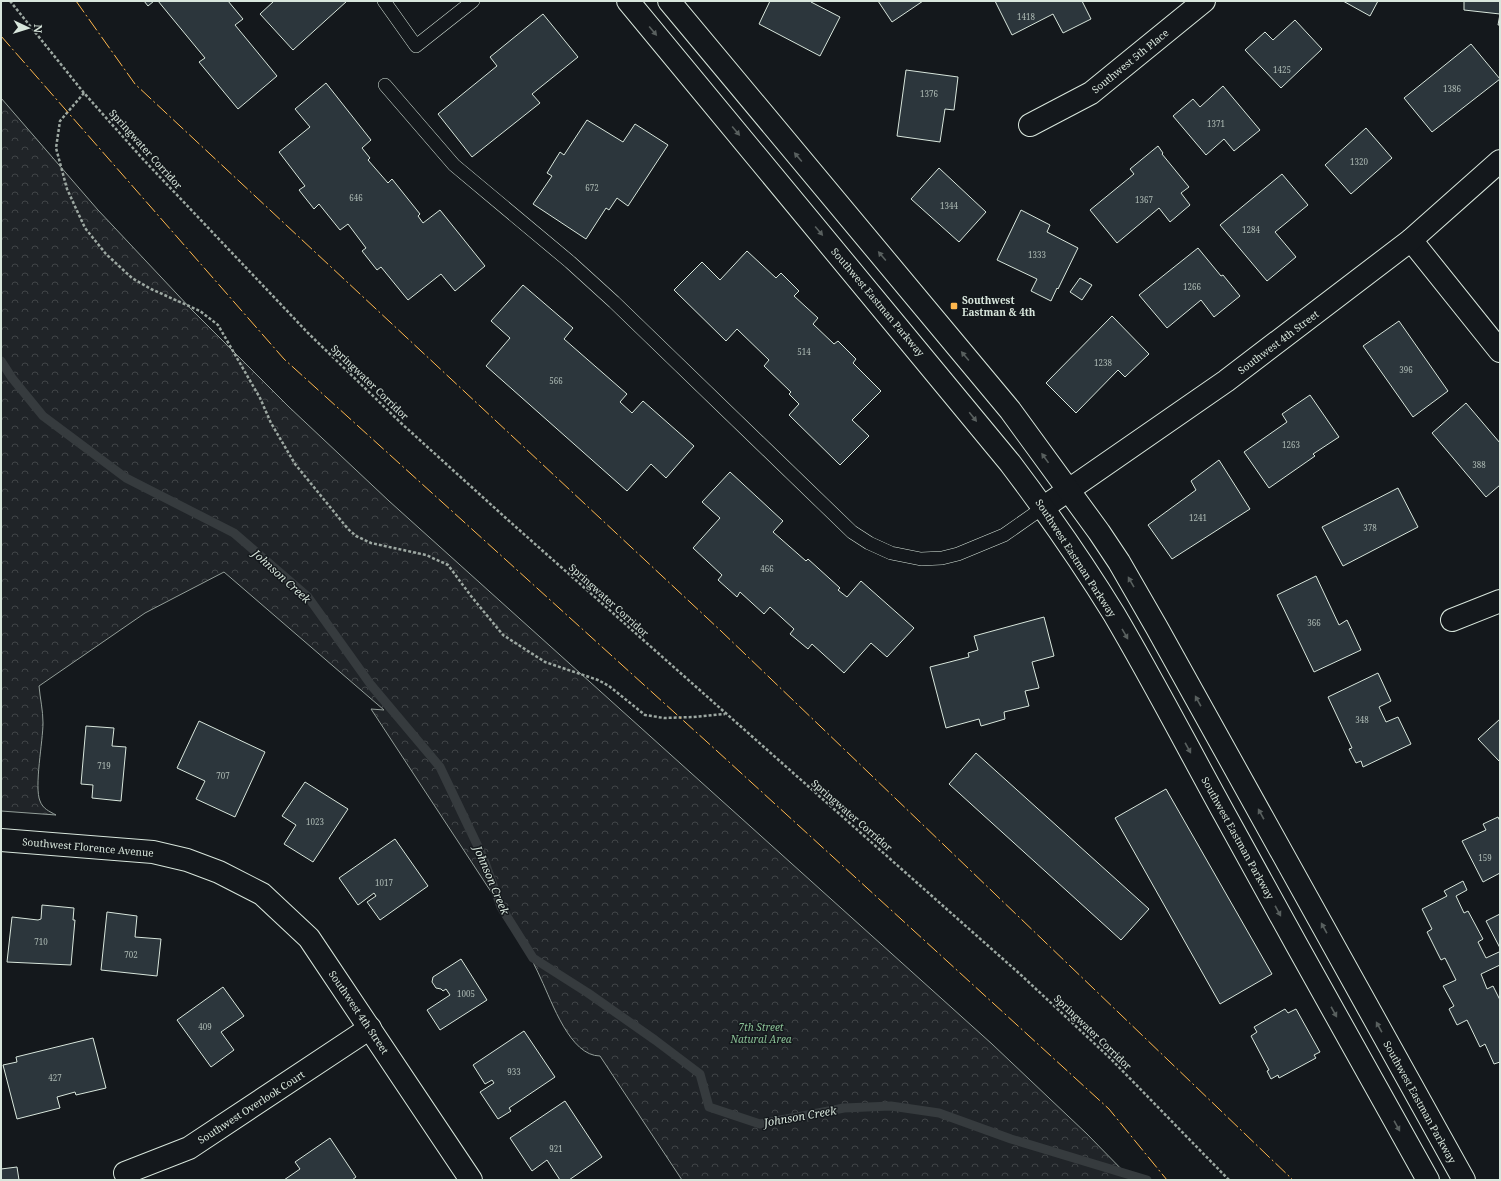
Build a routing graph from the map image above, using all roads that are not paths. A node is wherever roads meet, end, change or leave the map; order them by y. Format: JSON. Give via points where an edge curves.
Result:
{"nodes":[{"id":1,"x":384,"y":1,"type":"edge"},
{"id":2,"x":473,"y":1,"type":"edge"},
{"id":3,"x":628,"y":1,"type":"edge"},
{"id":4,"x":1204,"y":1,"type":"edge"},
{"id":5,"x":669,"y":4,"type":"edge"},
{"id":6,"x":385,"y":85,"type":"dead end"},
{"id":7,"x":1030,"y":125,"type":"dead end"},
{"id":8,"x":1500,"y":161,"type":"edge"},
{"id":9,"x":1411,"y":240,"type":"junction"},
{"id":10,"x":1500,"y":352,"type":"edge"},
{"id":11,"x":1068,"y":490,"type":"junction"},
{"id":12,"x":1044,"y":507,"type":"junction"},
{"id":13,"x":1500,"y":601,"type":"edge"},
{"id":14,"x":1452,"y":620,"type":"dead end"},
{"id":15,"x":1,"y":840,"type":"edge"},
{"id":16,"x":219,"y":872,"type":"joint"},
{"id":17,"x":370,"y":1028,"type":"junction"},
{"id":18,"x":125,"y":1173,"type":"dead end"},
{"id":19,"x":471,"y":1180,"type":"edge"},
{"id":20,"x":1428,"y":1180,"type":"edge"},
{"id":21,"x":1464,"y":1180,"type":"edge"}],
"edges":[{"from":1,"to":2,"type":"lane","via":[[416,46]]},
{"from":3,"to":12,"type":"main road","name":"Southwest Eastman Parkway","one_way":true,"via":[[944,381]]},
{"from":4,"to":7,"type":"main road","name":"Southwest 5th Place","via":[[1091,93]]},
{"from":11,"to":5,"type":"main road","name":"Southwest Eastman Parkway","one_way":true,"via":[[1010,410]]},
{"from":6,"to":12,"type":"lane","via":[[454,164],[587,277],[852,532],[869,543],[891,553],[921,559],[942,558],[1004,535]]},
{"from":8,"to":9,"type":"main road","name":"Southwest 4th Street"},
{"from":9,"to":10,"type":"main road"},
{"from":9,"to":11,"type":"main road","name":"Southwest 4th Street","via":[[1226,381]]},
{"from":11,"to":12,"type":"main road","name":"Southwest 4th Street"},
{"from":21,"to":11,"type":"main road","name":"Southwest Eastman Parkway","one_way":true,"via":[[1157,628],[1119,562]]},
{"from":12,"to":20,"type":"main road","name":"Southwest Eastman Parkway","one_way":true,"via":[[1114,614]]},
{"from":13,"to":14,"type":"main road"},
{"from":15,"to":16,"type":"main road","name":"Southwest Florence Avenue","via":[[152,852],[187,860]]},
{"from":16,"to":17,"type":"main road","name":"Southwest 4th Street","via":[[262,894],[309,938]]},
{"from":17,"to":18,"type":"main road","name":"Southwest Overlook Court","via":[[189,1148]]},
{"from":17,"to":19,"type":"main road","name":"Southwest 4th Street"}]}
